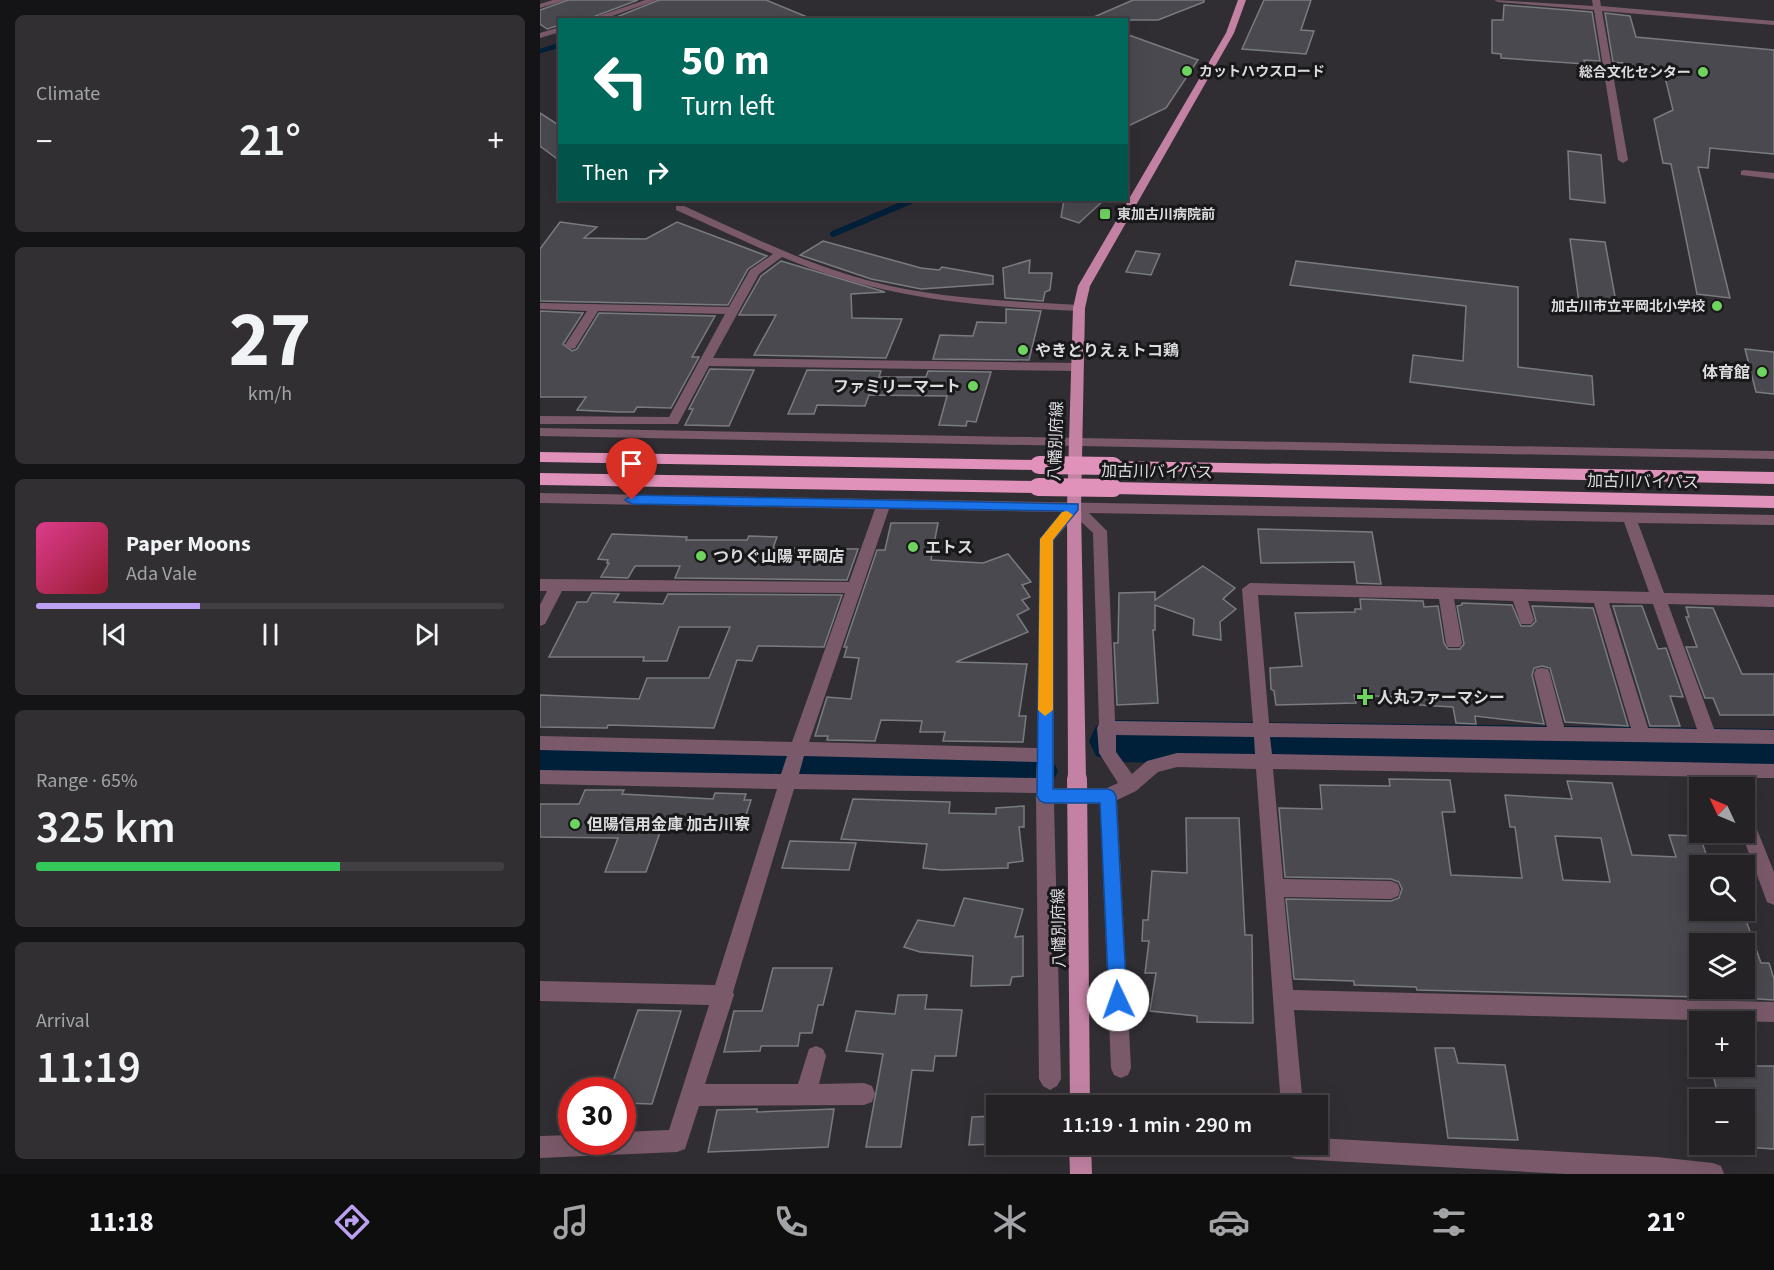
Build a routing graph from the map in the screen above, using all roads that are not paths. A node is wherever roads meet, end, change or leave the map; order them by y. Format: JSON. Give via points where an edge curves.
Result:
{"nodes":[{"id":1,"x":562,"y":0,"type":"edge"},
{"id":2,"x":653,"y":0,"type":"edge"},
{"id":3,"x":1242,"y":0,"type":"edge"},
{"id":4,"x":1498,"y":0,"type":"edge"},
{"id":5,"x":1596,"y":4,"type":"edge"},
{"id":6,"x":540,"y":6,"type":"edge"},
{"id":7,"x":597,"y":18,"type":"edge"},
{"id":8,"x":1774,"y":23,"type":"edge"},
{"id":9,"x":558,"y":30,"type":"edge"},
{"id":10,"x":540,"y":36,"type":"edge"},
{"id":11,"x":1623,"y":160,"type":"dead end"},
{"id":12,"x":1744,"y":173,"type":"dead end"},
{"id":13,"x":1774,"y":176,"type":"edge"},
{"id":14,"x":680,"y":208,"type":"dead end"},
{"id":15,"x":781,"y":253,"type":"junction"},
{"id":16,"x":540,"y":306,"type":"edge"},
{"id":17,"x":595,"y":307,"type":"junction"},
{"id":18,"x":1079,"y":308,"type":"junction"},
{"id":19,"x":730,"y":311,"type":"junction"},
{"id":20,"x":571,"y":345,"type":"dead end"},
{"id":21,"x":704,"y":362,"type":"junction"},
{"id":22,"x":1078,"y":367,"type":"junction"},
{"id":23,"x":540,"y":420,"type":"edge"},
{"id":24,"x":540,"y":432,"type":"edge"},
{"id":25,"x":1077,"y":442,"type":"junction"},
{"id":26,"x":1774,"y":455,"type":"edge"},
{"id":27,"x":540,"y":457,"type":"edge"},
{"id":28,"x":1774,"y":478,"type":"edge"},
{"id":29,"x":540,"y":479,"type":"edge"},
{"id":30,"x":540,"y":498,"type":"edge"},
{"id":31,"x":1774,"y":502,"type":"edge"},
{"id":32,"x":884,"y":504,"type":"junction"},
{"id":33,"x":1074,"y":507,"type":"junction"},
{"id":34,"x":1629,"y":517,"type":"junction"},
{"id":35,"x":1774,"y":520,"type":"edge"},
{"id":36,"x":540,"y":585,"type":"edge"},
{"id":37,"x":557,"y":586,"type":"junction"},
{"id":38,"x":855,"y":588,"type":"junction"},
{"id":39,"x":1446,"y":594,"type":"junction"},
{"id":40,"x":1518,"y":596,"type":"junction"},
{"id":41,"x":1600,"y":598,"type":"junction"},
{"id":42,"x":1658,"y":600,"type":"junction"},
{"id":43,"x":1774,"y":601,"type":"edge"},
{"id":44,"x":540,"y":620,"type":"edge"},
{"id":45,"x":1526,"y":620,"type":"dead end"},
{"id":46,"x":1454,"y":643,"type":"dead end"},
{"id":47,"x":1542,"y":674,"type":"dead end"},
{"id":48,"x":1105,"y":728,"type":"junction"},
{"id":49,"x":1557,"y":734,"type":"junction"},
{"id":50,"x":1642,"y":735,"type":"junction"},
{"id":51,"x":1708,"y":736,"type":"junction"},
{"id":52,"x":1774,"y":737,"type":"edge"},
{"id":53,"x":540,"y":743,"type":"edge"},
{"id":54,"x":1262,"y":745,"type":"junction"},
{"id":55,"x":1045,"y":755,"type":"junction"},
{"id":56,"x":794,"y":765,"type":"junction"},
{"id":57,"x":1726,"y":771,"type":"junction"},
{"id":58,"x":1774,"y":771,"type":"edge"},
{"id":59,"x":540,"y":777,"type":"edge"},
{"id":60,"x":1728,"y":777,"type":"edge"},
{"id":61,"x":1131,"y":786,"type":"junction"},
{"id":62,"x":1045,"y":791,"type":"junction"},
{"id":63,"x":1108,"y":796,"type":"junction"},
{"id":64,"x":1753,"y":843,"type":"edge"},
{"id":65,"x":1273,"y":888,"type":"junction"},
{"id":66,"x":1391,"y":890,"type":"dead end"},
{"id":67,"x":1774,"y":896,"type":"edge"},
{"id":68,"x":540,"y":991,"type":"edge"},
{"id":69,"x":724,"y":995,"type":"junction"},
{"id":70,"x":1282,"y":1000,"type":"junction"},
{"id":71,"x":1774,"y":1012,"type":"edge"},
{"id":72,"x":816,"y":1056,"type":"dead end"},
{"id":73,"x":1121,"y":1068,"type":"dead end"},
{"id":74,"x":1050,"y":1079,"type":"dead end"},
{"id":75,"x":806,"y":1093,"type":"junction"},
{"id":76,"x":864,"y":1094,"type":"dead end"},
{"id":77,"x":692,"y":1095,"type":"junction"},
{"id":78,"x":1080,"y":1095,"type":"edge"},
{"id":79,"x":1291,"y":1095,"type":"edge"},
{"id":80,"x":540,"y":1147,"type":"edge"},
{"id":81,"x":1328,"y":1150,"type":"edge"},
{"id":82,"x":1080,"y":1155,"type":"edge"},
{"id":83,"x":1081,"y":1174,"type":"edge"},
{"id":84,"x":1713,"y":1174,"type":"edge"}],
"edges":[{"from":1,"to":6,"type":"street"},
{"from":2,"to":7,"type":"street"},
{"from":3,"to":18,"type":"main road","name":"八幡別府線","via":[[1230,33],[1084,286]]},
{"from":4,"to":5,"type":"street"},
{"from":5,"to":8,"type":"street"},
{"from":5,"to":11,"type":"street"},
{"from":9,"to":10,"type":"street"},
{"from":12,"to":13,"type":"street"},
{"from":14,"to":15,"type":"street"},
{"from":15,"to":18,"type":"street","via":[[837,275],[901,291],[968,301]]},
{"from":15,"to":19,"type":"street","via":[[754,272]]},
{"from":16,"to":17,"type":"street"},
{"from":17,"to":19,"type":"street"},
{"from":17,"to":20,"type":"street"},
{"from":18,"to":22,"type":"main road","name":"八幡別府線"},
{"from":19,"to":21,"type":"street"},
{"from":21,"to":22,"type":"street"},
{"from":21,"to":23,"type":"street","via":[[673,421]]},
{"from":22,"to":25,"type":"main road","name":"八幡別府線"},
{"from":24,"to":25,"type":"street"},
{"from":25,"to":26,"type":"street"},
{"from":25,"to":33,"type":"main road","name":"八幡別府線"},
{"from":27,"to":28,"type":"highway","name":"加古川バイパス","bridge":true},
{"from":29,"to":31,"type":"highway","name":"加古川バイパス","bridge":true},
{"from":30,"to":32,"type":"street"},
{"from":32,"to":33,"type":"street"},
{"from":32,"to":38,"type":"street"},
{"from":33,"to":34,"type":"street"},
{"from":33,"to":48,"type":"street","via":[[1100,531]]},
{"from":33,"to":55,"type":"street","via":[[1047,539]]},
{"from":33,"to":78,"type":"main road","name":"八幡別府線","bridge":true},
{"from":34,"to":35,"type":"street"},
{"from":34,"to":42,"type":"street"},
{"from":36,"to":37,"type":"street"},
{"from":37,"to":38,"type":"street"},
{"from":37,"to":44,"type":"street"},
{"from":38,"to":56,"type":"street"},
{"from":39,"to":40,"type":"street"},
{"from":39,"to":46,"type":"street"},
{"from":39,"to":54,"type":"street","via":[[1250,590]]},
{"from":40,"to":41,"type":"street"},
{"from":40,"to":45,"type":"street"},
{"from":41,"to":42,"type":"street"},
{"from":41,"to":50,"type":"street"},
{"from":42,"to":43,"type":"street"},
{"from":42,"to":51,"type":"street"},
{"from":47,"to":49,"type":"street"},
{"from":48,"to":54,"type":"street"},
{"from":48,"to":61,"type":"street","via":[[1108,753]]},
{"from":49,"to":50,"type":"street"},
{"from":49,"to":54,"type":"street"},
{"from":50,"to":51,"type":"street"},
{"from":51,"to":52,"type":"street"},
{"from":53,"to":56,"type":"street"},
{"from":54,"to":57,"type":"street"},
{"from":54,"to":61,"type":"street","via":[[1153,766]]},
{"from":54,"to":65,"type":"street"},
{"from":55,"to":56,"type":"street"},
{"from":55,"to":62,"type":"street"},
{"from":56,"to":59,"type":"street"},
{"from":56,"to":62,"type":"street"},
{"from":56,"to":69,"type":"street"},
{"from":57,"to":58,"type":"street"},
{"from":57,"to":60,"type":"street"},
{"from":61,"to":63,"type":"street"},
{"from":62,"to":63,"type":"street"},
{"from":62,"to":74,"type":"street"},
{"from":63,"to":73,"type":"street"},
{"from":64,"to":67,"type":"street"},
{"from":65,"to":66,"type":"street"},
{"from":65,"to":70,"type":"street"},
{"from":68,"to":69,"type":"street"},
{"from":69,"to":77,"type":"street"},
{"from":70,"to":71,"type":"street"},
{"from":70,"to":79,"type":"street"},
{"from":72,"to":75,"type":"street"},
{"from":75,"to":76,"type":"street"},
{"from":75,"to":77,"type":"street"},
{"from":77,"to":80,"type":"street","via":[[677,1141]]},
{"from":81,"to":84,"type":"street"},
{"from":82,"to":83,"type":"main road"}]}
